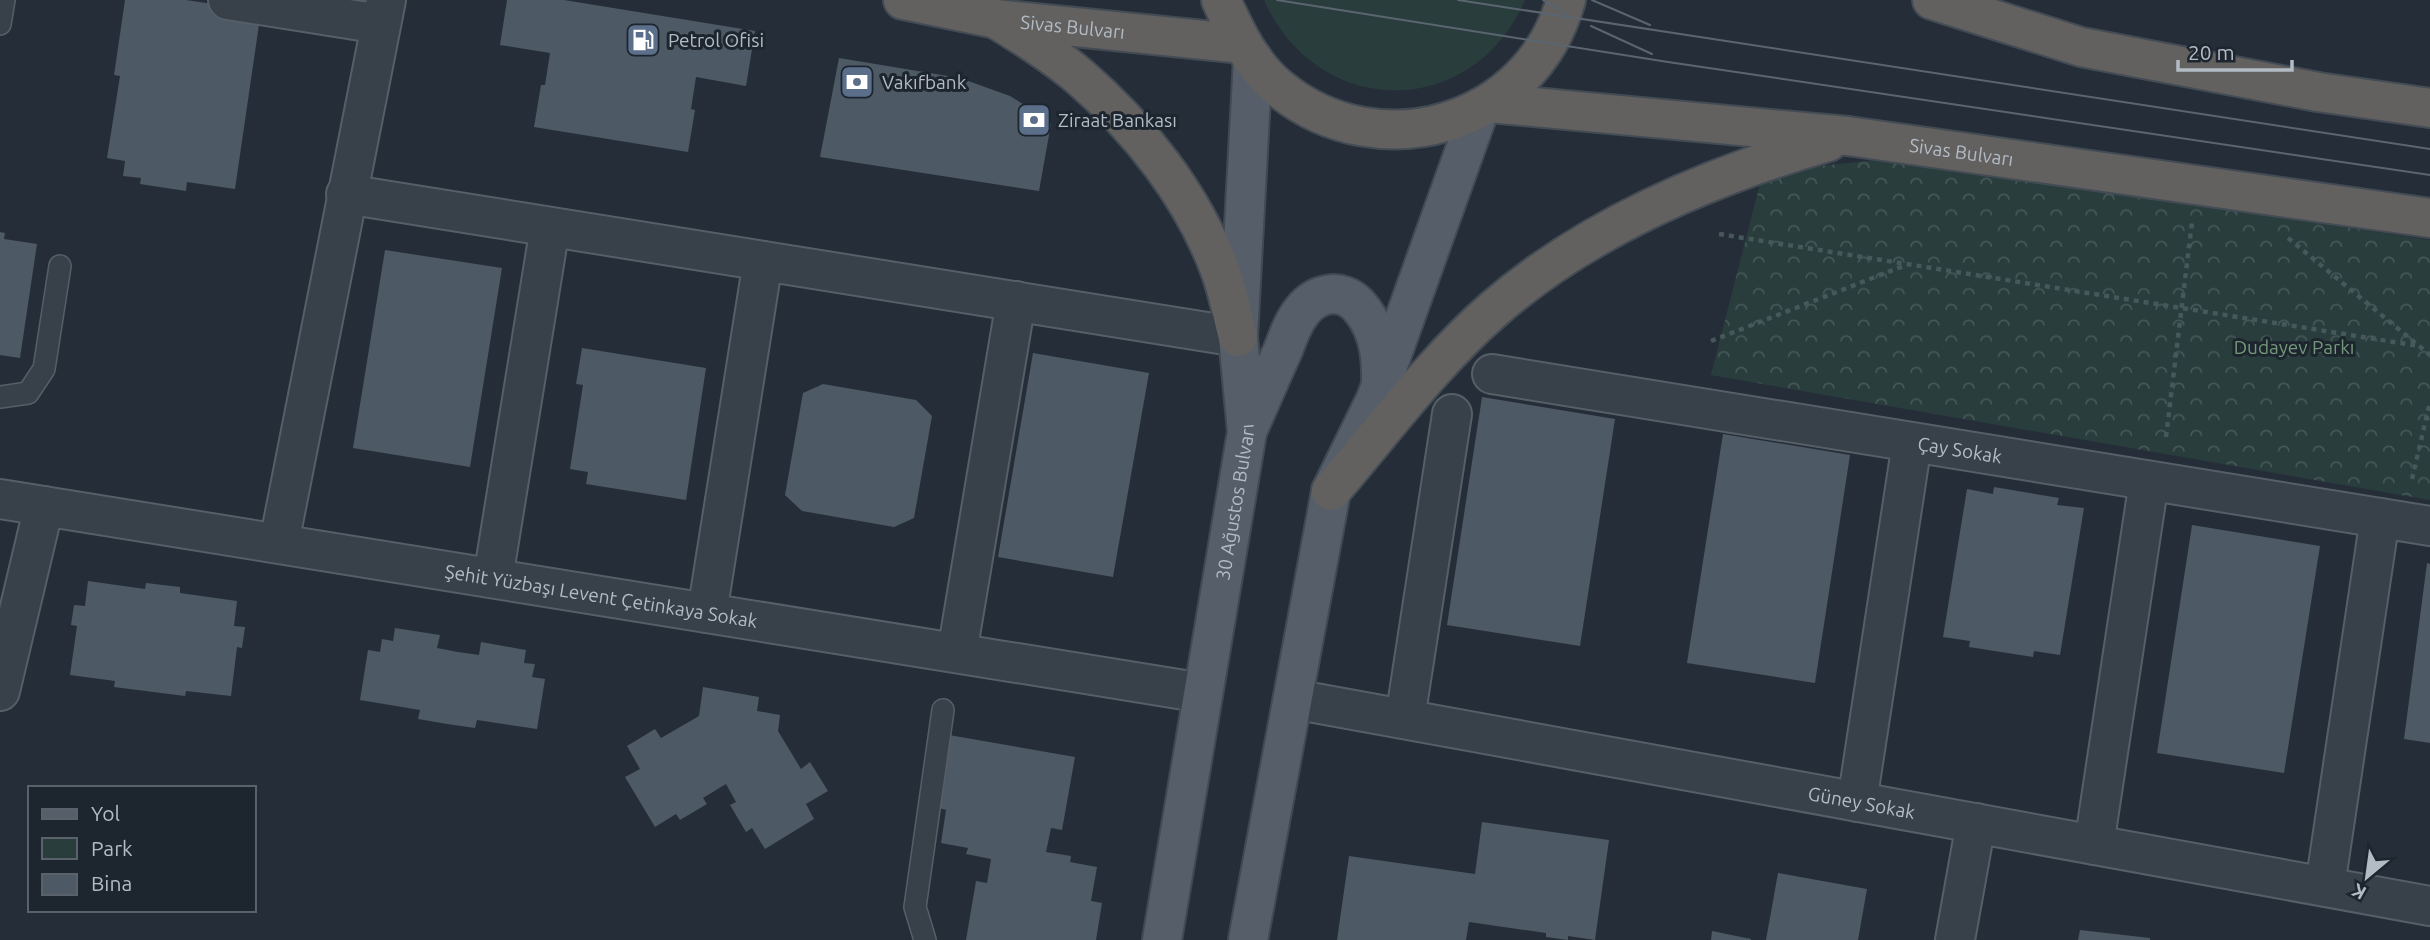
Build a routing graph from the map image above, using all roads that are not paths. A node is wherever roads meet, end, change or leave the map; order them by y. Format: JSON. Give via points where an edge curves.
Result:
{"nodes":[{"id":1,"x":4,"y":0,"type":"edge"},
{"id":2,"x":228,"y":0,"type":"edge"},
{"id":3,"x":903,"y":0,"type":"edge"},
{"id":4,"x":1221,"y":0,"type":"edge"},
{"id":5,"x":1566,"y":0,"type":"edge"},
{"id":6,"x":1932,"y":0,"type":"edge"},
{"id":7,"x":383,"y":12,"type":"edge"},
{"id":8,"x":996,"y":19,"type":"junction"},
{"id":9,"x":0,"y":24,"type":"edge"},
{"id":10,"x":1248,"y":51,"type":"junction"},
{"id":11,"x":1485,"y":106,"type":"junction"},
{"id":12,"x":2430,"y":108,"type":"edge"},
{"id":13,"x":1848,"y":136,"type":"junction"},
{"id":14,"x":346,"y":194,"type":"junction"},
{"id":15,"x":2430,"y":218,"type":"edge"},
{"id":16,"x":550,"y":228,"type":"junction"},
{"id":17,"x":763,"y":261,"type":"junction"},
{"id":18,"x":61,"y":266,"type":"dead end"},
{"id":19,"x":1016,"y":301,"type":"junction"},
{"id":20,"x":1238,"y":337,"type":"junction"},
{"id":21,"x":1492,"y":374,"type":"dead end"},
{"id":22,"x":0,"y":397,"type":"edge"},
{"id":23,"x":1376,"y":399,"type":"junction"},
{"id":24,"x":1452,"y":414,"type":"dead end"},
{"id":25,"x":1247,"y":432,"type":"junction"},
{"id":26,"x":1912,"y":443,"type":"junction"},
{"id":27,"x":2149,"y":481,"type":"junction"},
{"id":28,"x":1331,"y":491,"type":"junction"},
{"id":29,"x":0,"y":499,"type":"edge"},
{"id":30,"x":44,"y":506,"type":"junction"},
{"id":31,"x":2381,"y":518,"type":"junction"},
{"id":32,"x":2430,"y":526,"type":"edge"},
{"id":33,"x":279,"y":543,"type":"junction"},
{"id":34,"x":493,"y":578,"type":"junction"},
{"id":35,"x":707,"y":613,"type":"junction"},
{"id":36,"x":957,"y":653,"type":"junction"},
{"id":37,"x":0,"y":691,"type":"edge"},
{"id":38,"x":1203,"y":693,"type":"junction"},
{"id":39,"x":1293,"y":699,"type":"junction"},
{"id":40,"x":943,"y":710,"type":"dead end"},
{"id":41,"x":1405,"y":719,"type":"junction"},
{"id":42,"x":1857,"y":802,"type":"junction"},
{"id":43,"x":1976,"y":823,"type":"junction"},
{"id":44,"x":2094,"y":845,"type":"junction"},
{"id":45,"x":2325,"y":887,"type":"junction"},
{"id":46,"x":2430,"y":906,"type":"edge"},
{"id":47,"x":925,"y":940,"type":"edge"},
{"id":48,"x":1162,"y":940,"type":"edge"},
{"id":49,"x":1248,"y":940,"type":"edge"},
{"id":50,"x":1955,"y":940,"type":"edge"}],
"edges":[{"from":1,"to":9,"type":"lane"},
{"from":2,"to":7,"type":"street"},
{"from":3,"to":8,"type":"highway","name":"Sivas Bulvarı"},
{"from":4,"to":10,"type":"highway"},
{"from":5,"to":11,"type":"highway","via":[[1535,63]]},
{"from":6,"to":12,"type":"highway","via":[[2081,47],[2318,92]]},
{"from":7,"to":14,"type":"street"},
{"from":8,"to":10,"type":"highway","name":"Sivas Bulvarı"},
{"from":8,"to":20,"type":"highway","via":[[1078,76],[1147,147],[1176,186],[1221,270]]},
{"from":10,"to":11,"type":"highway","via":[[1279,87],[1306,107],[1368,128],[1434,126]]},
{"from":10,"to":20,"type":"main road","name":"30 Ağustos Bulvarı"},
{"from":11,"to":13,"type":"highway","name":"Sivas Bulvarı"},
{"from":11,"to":23,"type":"main road"},
{"from":13,"to":15,"type":"highway","name":"Sivas Bulvarı"},
{"from":13,"to":28,"type":"highway","via":[[1758,164],[1681,195],[1604,234],[1534,278],[1457,345]]},
{"from":14,"to":16,"type":"street"},
{"from":14,"to":33,"type":"street"},
{"from":16,"to":17,"type":"street"},
{"from":16,"to":34,"type":"street"},
{"from":17,"to":19,"type":"street"},
{"from":17,"to":35,"type":"street"},
{"from":18,"to":22,"type":"lane","via":[[44,369],[28,393]]},
{"from":19,"to":20,"type":"street"},
{"from":19,"to":36,"type":"street"},
{"from":20,"to":25,"type":"main road","name":"30 Ağustos Bulvarı"},
{"from":21,"to":26,"type":"street","name":"Çay Sokak"},
{"from":23,"to":25,"type":"main road","via":[[1381,362],[1372,325],[1350,298],[1329,294],[1310,303],[1297,318]]},
{"from":23,"to":28,"type":"main road"},
{"from":24,"to":41,"type":"street"},
{"from":25,"to":38,"type":"main road","name":"30 Ağustos Bulvarı"},
{"from":26,"to":27,"type":"street","name":"Çay Sokak"},
{"from":26,"to":42,"type":"street"},
{"from":27,"to":31,"type":"street","name":"Çay Sokak"},
{"from":27,"to":44,"type":"street"},
{"from":28,"to":39,"type":"main road"},
{"from":29,"to":30,"type":"street","name":"Şehit Yüzbaşı Levent Çetinkaya Sokak"},
{"from":30,"to":33,"type":"street","name":"Şehit Yüzbaşı Levent Çetinkaya Sokak"},
{"from":30,"to":37,"type":"street"},
{"from":31,"to":32,"type":"street","name":"Çay Sokak"},
{"from":31,"to":45,"type":"street"},
{"from":33,"to":34,"type":"street","name":"Şehit Yüzbaşı Levent Çetinkaya Sokak"},
{"from":34,"to":35,"type":"street","name":"Şehit Yüzbaşı Levent Çetinkaya Sokak"},
{"from":35,"to":36,"type":"street","name":"Şehit Yüzbaşı Levent Çetinkaya Sokak"},
{"from":36,"to":38,"type":"street","name":"Şehit Yüzbaşı Levent Çetinkaya Sokak"},
{"from":38,"to":48,"type":"main road","name":"30 Ağustos Bulvarı"},
{"from":39,"to":41,"type":"street","name":"Güney Sokak"},
{"from":39,"to":49,"type":"main road"},
{"from":40,"to":47,"type":"lane","via":[[915,907]]},
{"from":41,"to":42,"type":"street","name":"Güney Sokak"},
{"from":42,"to":43,"type":"street","name":"Güney Sokak"},
{"from":43,"to":44,"type":"street","name":"Güney Sokak"},
{"from":43,"to":50,"type":"street"},
{"from":44,"to":45,"type":"street","name":"Güney Sokak"},
{"from":45,"to":46,"type":"street","name":"Güney Sokak"}]}
